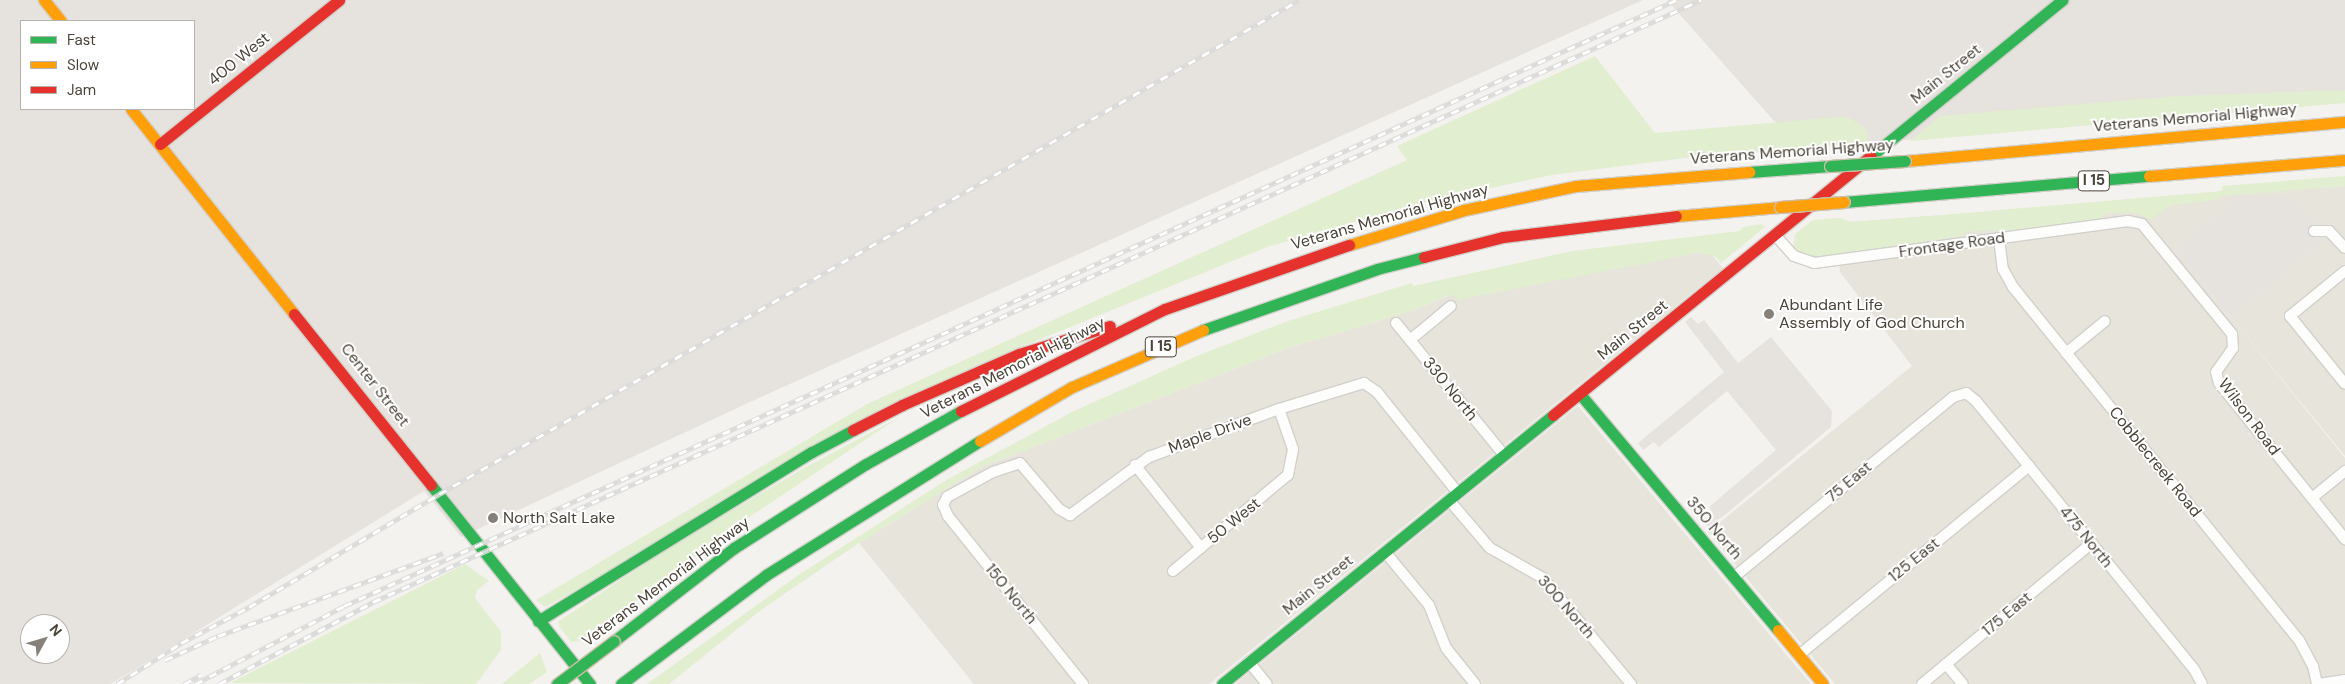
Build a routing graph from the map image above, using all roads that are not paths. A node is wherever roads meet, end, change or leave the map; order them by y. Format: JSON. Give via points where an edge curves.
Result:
{"nodes":[{"id":1,"x":44,"y":0,"type":"edge"},
{"id":2,"x":339,"y":0,"type":"edge"},
{"id":3,"x":2062,"y":0,"type":"edge"},
{"id":4,"x":60,"y":20,"type":"edge"},
{"id":5,"x":132,"y":110,"type":"edge"},
{"id":6,"x":2345,"y":122,"type":"edge"},
{"id":7,"x":160,"y":144,"type":"junction"},
{"id":8,"x":2345,"y":160,"type":"edge"},
{"id":9,"x":2140,"y":222,"type":"joint"},
{"id":10,"x":2314,"y":231,"type":"dead end"},
{"id":11,"x":1775,"y":235,"type":"junction"},
{"id":12,"x":1999,"y":238,"type":"junction"},
{"id":13,"x":2345,"y":248,"type":"edge"},
{"id":14,"x":2345,"y":272,"type":"edge"},
{"id":15,"x":1450,"y":306,"type":"dead end"},
{"id":16,"x":1165,"y":309,"type":"junction"},
{"id":17,"x":2105,"y":322,"type":"dead end"},
{"id":18,"x":1396,"y":324,"type":"dead end"},
{"id":19,"x":1410,"y":340,"type":"junction"},
{"id":20,"x":2066,"y":353,"type":"junction"},
{"id":21,"x":1367,"y":384,"type":"joint"},
{"id":22,"x":2345,"y":384,"type":"edge"},
{"id":23,"x":1966,"y":393,"type":"joint"},
{"id":24,"x":1580,"y":394,"type":"junction"},
{"id":25,"x":1279,"y":410,"type":"junction"},
{"id":26,"x":1504,"y":455,"type":"junction"},
{"id":27,"x":1135,"y":466,"type":"junction"},
{"id":28,"x":2029,"y":466,"type":"junction"},
{"id":29,"x":2345,"y":471,"type":"edge"},
{"id":30,"x":1454,"y":496,"type":"junction"},
{"id":31,"x":2312,"y":498,"type":"junction"},
{"id":32,"x":1068,"y":515,"type":"joint"},
{"id":33,"x":2345,"y":538,"type":"edge"},
{"id":34,"x":2092,"y":543,"type":"junction"},
{"id":35,"x":1201,"y":548,"type":"junction"},
{"id":36,"x":1385,"y":552,"type":"junction"},
{"id":37,"x":1173,"y":571,"type":"dead end"},
{"id":38,"x":1734,"y":577,"type":"junction"},
{"id":39,"x":538,"y":621,"type":"junction"},
{"id":40,"x":1798,"y":655,"type":"junction"},
{"id":41,"x":1249,"y":662,"type":"junction"},
{"id":42,"x":1946,"y":664,"type":"junction"},
{"id":43,"x":2345,"y":680,"type":"edge"},
{"id":44,"x":557,"y":684,"type":"edge"},
{"id":45,"x":590,"y":684,"type":"edge"},
{"id":46,"x":621,"y":684,"type":"edge"},
{"id":47,"x":1083,"y":684,"type":"edge"},
{"id":48,"x":1222,"y":684,"type":"edge"},
{"id":49,"x":1267,"y":684,"type":"edge"},
{"id":50,"x":1476,"y":684,"type":"edge"},
{"id":51,"x":1632,"y":684,"type":"edge"},
{"id":52,"x":1823,"y":684,"type":"edge"},
{"id":53,"x":1922,"y":684,"type":"edge"},
{"id":54,"x":1962,"y":684,"type":"edge"},
{"id":55,"x":2202,"y":684,"type":"edge"},
{"id":56,"x":2318,"y":684,"type":"edge"}],
"edges":[{"from":1,"to":4,"type":"main road"},
{"from":2,"to":7,"type":"main road","name":"400 West"},
{"from":3,"to":11,"type":"main road","name":"Main Street"},
{"from":5,"to":7,"type":"main road","name":"Center Street"},
{"from":6,"to":16,"type":"main road","name":"Veterans Memorial Highway","number":"I 15","bridge":true,"via":[[1576,186],[1473,208],[1356,242]]},
{"from":7,"to":39,"type":"main road","name":"Center Street"},
{"from":8,"to":46,"type":"main road","number":"I 15","bridge":true,"via":[[1670,216],[1503,237],[1377,269],[1209,327],[1072,387],[846,520],[766,575]]},
{"from":9,"to":12,"type":"street","name":"Frontage Road"},
{"from":9,"to":31,"type":"street","name":"Wilson Road","via":[[2232,334],[2233,348],[2218,368],[2217,379]]},
{"from":10,"to":13,"type":"street","via":[[2329,231]]},
{"from":11,"to":12,"type":"street","name":"Frontage Road","via":[[1794,256],[1814,263]]},
{"from":11,"to":24,"type":"main road","name":"Main Street"},
{"from":12,"to":20,"type":"street","name":"Cobblecreek Road","via":[[2002,263],[2009,281]]},
{"from":14,"to":22,"type":"street","via":[[2290,316]]},
{"from":15,"to":19,"type":"street"},
{"from":16,"to":39,"type":"main road","via":[[1019,354],[902,405],[812,452]]},
{"from":16,"to":44,"type":"main road","name":"Veterans Memorial Highway","number":"I 15","bridge":true,"via":[[956,414],[866,464],[734,548]]},
{"from":17,"to":20,"type":"street"},
{"from":18,"to":19,"type":"street","name":"330 North"},
{"from":19,"to":26,"type":"street","name":"330 North"},
{"from":20,"to":56,"type":"street","name":"Cobblecreek Road","via":[[2299,640],[2314,666]]},
{"from":21,"to":25,"type":"street","name":"Maple Drive","via":[[1357,384]]},
{"from":21,"to":30,"type":"street","name":"300 North"},
{"from":23,"to":28,"type":"street","name":"475 North"},
{"from":23,"to":38,"type":"street","name":"75 East","via":[[1953,397]]},
{"from":24,"to":26,"type":"main road","name":"Main Street"},
{"from":24,"to":38,"type":"main road","name":"350 North"},
{"from":25,"to":27,"type":"street","name":"Maple Drive","via":[[1155,455]]},
{"from":25,"to":35,"type":"street","name":"50 West","via":[[1293,449],[1291,468],[1283,482]]},
{"from":26,"to":30,"type":"main road","name":"Main Street"},
{"from":27,"to":32,"type":"street","name":"Maple Drive"},
{"from":27,"to":35,"type":"street"},
{"from":28,"to":34,"type":"street","name":"475 North"},
{"from":28,"to":40,"type":"street","name":"125 East"},
{"from":29,"to":31,"type":"street"},
{"from":30,"to":36,"type":"main road","name":"Main Street"},
{"from":30,"to":51,"type":"street","name":"300 North","via":[[1495,552],[1543,578]]},
{"from":31,"to":33,"type":"street","name":"Wilson Road"},
{"from":32,"to":47,"type":"street","name":"150 North","via":[[1059,509],[1022,464],[1011,464],[986,475],[944,502],[948,516]]},
{"from":34,"to":42,"type":"street","name":"175 East"},
{"from":34,"to":55,"type":"street","name":"475 North","via":[[2194,669]]},
{"from":35,"to":37,"type":"street","name":"50 West"},
{"from":36,"to":41,"type":"main road","name":"Main Street"},
{"from":36,"to":50,"type":"street","via":[[1429,605],[1444,644]]},
{"from":38,"to":40,"type":"main road","name":"350 North"},
{"from":39,"to":45,"type":"main road","name":"Center Street"},
{"from":40,"to":52,"type":"main road","name":"350 North"},
{"from":41,"to":48,"type":"main road","name":"Main Street"},
{"from":41,"to":49,"type":"street"},
{"from":42,"to":53,"type":"street","name":"175 East"},
{"from":42,"to":54,"type":"street"},
{"from":43,"to":56,"type":"street"}]}
